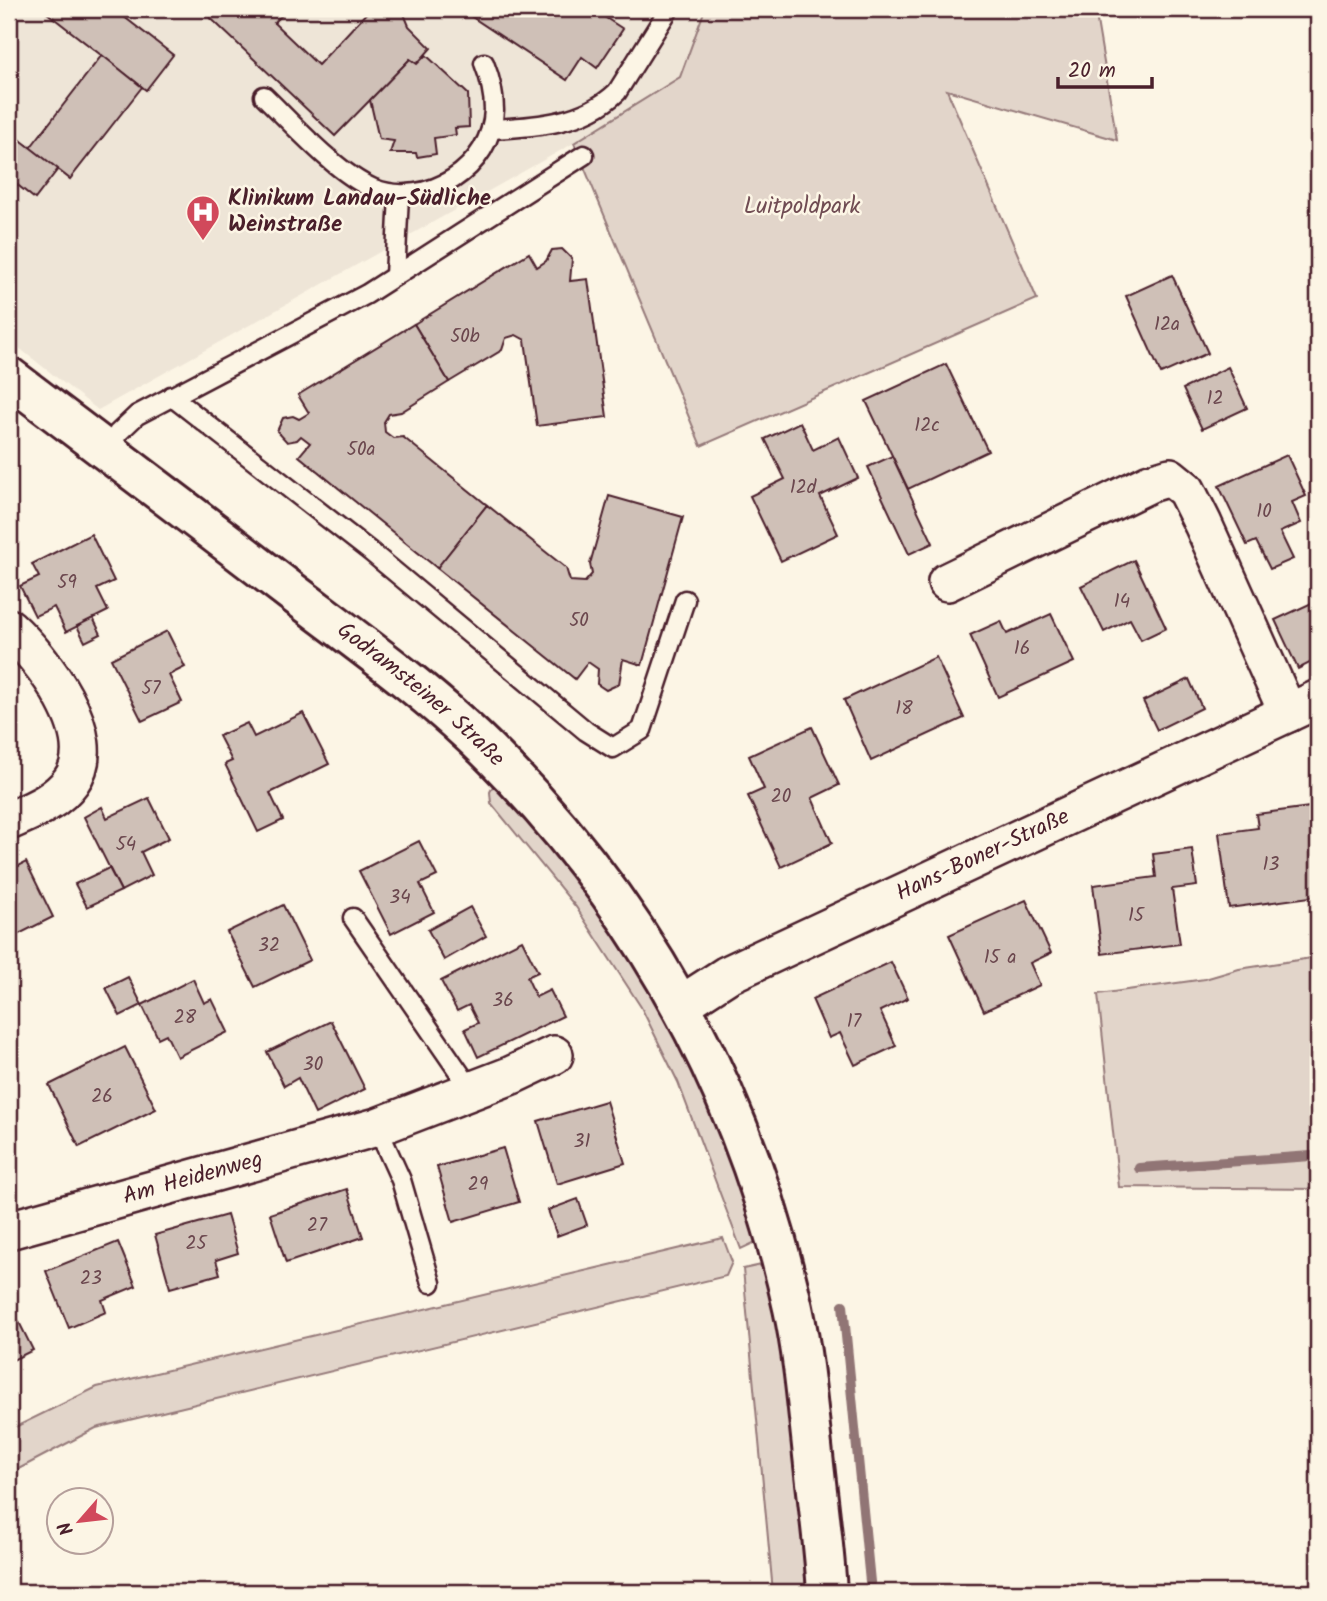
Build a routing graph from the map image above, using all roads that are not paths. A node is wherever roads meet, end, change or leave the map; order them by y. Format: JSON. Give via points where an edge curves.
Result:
{"nodes":[{"id":1,"x":669,"y":9,"type":"edge"},
{"id":2,"x":484,"y":63,"type":"dead end"},
{"id":3,"x":264,"y":96,"type":"dead end"},
{"id":4,"x":491,"y":129,"type":"junction"},
{"id":5,"x":584,"y":155,"type":"dead end"},
{"id":6,"x":399,"y":195,"type":"junction"},
{"id":7,"x":396,"y":276,"type":"junction"},
{"id":8,"x":9,"y":377,"type":"edge"},
{"id":9,"x":171,"y":396,"type":"junction"},
{"id":10,"x":107,"y":451,"type":"junction"},
{"id":11,"x":947,"y":582,"type":"dead end"},
{"id":12,"x":685,"y":600,"type":"dead end"},
{"id":13,"x":9,"y":628,"type":"edge"},
{"id":14,"x":1303,"y":706,"type":"edge"},
{"id":15,"x":9,"y":821,"type":"edge"},
{"id":16,"x":353,"y":918,"type":"dead end"},
{"id":17,"x":682,"y":1004,"type":"junction"},
{"id":18,"x":554,"y":1055,"type":"dead end"},
{"id":19,"x":472,"y":1091,"type":"junction"},
{"id":20,"x":377,"y":1127,"type":"junction"},
{"id":21,"x":9,"y":1230,"type":"edge"},
{"id":22,"x":431,"y":1283,"type":"dead end"},
{"id":23,"x":827,"y":1592,"type":"edge"}],
"edges":[{"from":1,"to":4,"type":"lane","via":[[607,102],[573,118]]},
{"from":2,"to":4,"type":"lane","via":[[494,111]]},
{"from":3,"to":6,"type":"lane","via":[[362,183]]},
{"from":4,"to":6,"type":"lane","via":[[479,156],[458,176],[424,192]]},
{"from":5,"to":7,"type":"lane"},
{"from":6,"to":7,"type":"lane"},
{"from":7,"to":9,"type":"lane"},
{"from":8,"to":10,"type":"street","name":"Godramsteiner Straße"},
{"from":9,"to":10,"type":"lane","via":[[127,424]]},
{"from":9,"to":12,"type":"lane","via":[[371,552],[586,731],[613,748],[642,730]]},
{"from":10,"to":17,"type":"street","name":"Godramsteiner Straße","via":[[363,646],[494,757],[579,853]]},
{"from":11,"to":14,"type":"street","name":"Hans-Boner-Straße","via":[[1170,477],[1186,490]]},
{"from":13,"to":15,"type":"street","via":[[31,648],[58,689],[72,715],[78,753],[73,779],[60,794]]},
{"from":14,"to":17,"type":"street","name":"Hans-Boner-Straße","via":[[727,975]]},
{"from":16,"to":19,"type":"lane"},
{"from":17,"to":23,"type":"street","name":"Godramsteiner Straße","via":[[729,1106],[767,1210],[794,1313]]},
{"from":18,"to":19,"type":"street","name":"Am Heidenweg"},
{"from":19,"to":20,"type":"street","name":"Am Heidenweg"},
{"from":20,"to":21,"type":"street","name":"Am Heidenweg"},
{"from":20,"to":22,"type":"lane","via":[[401,1180]]}]}
